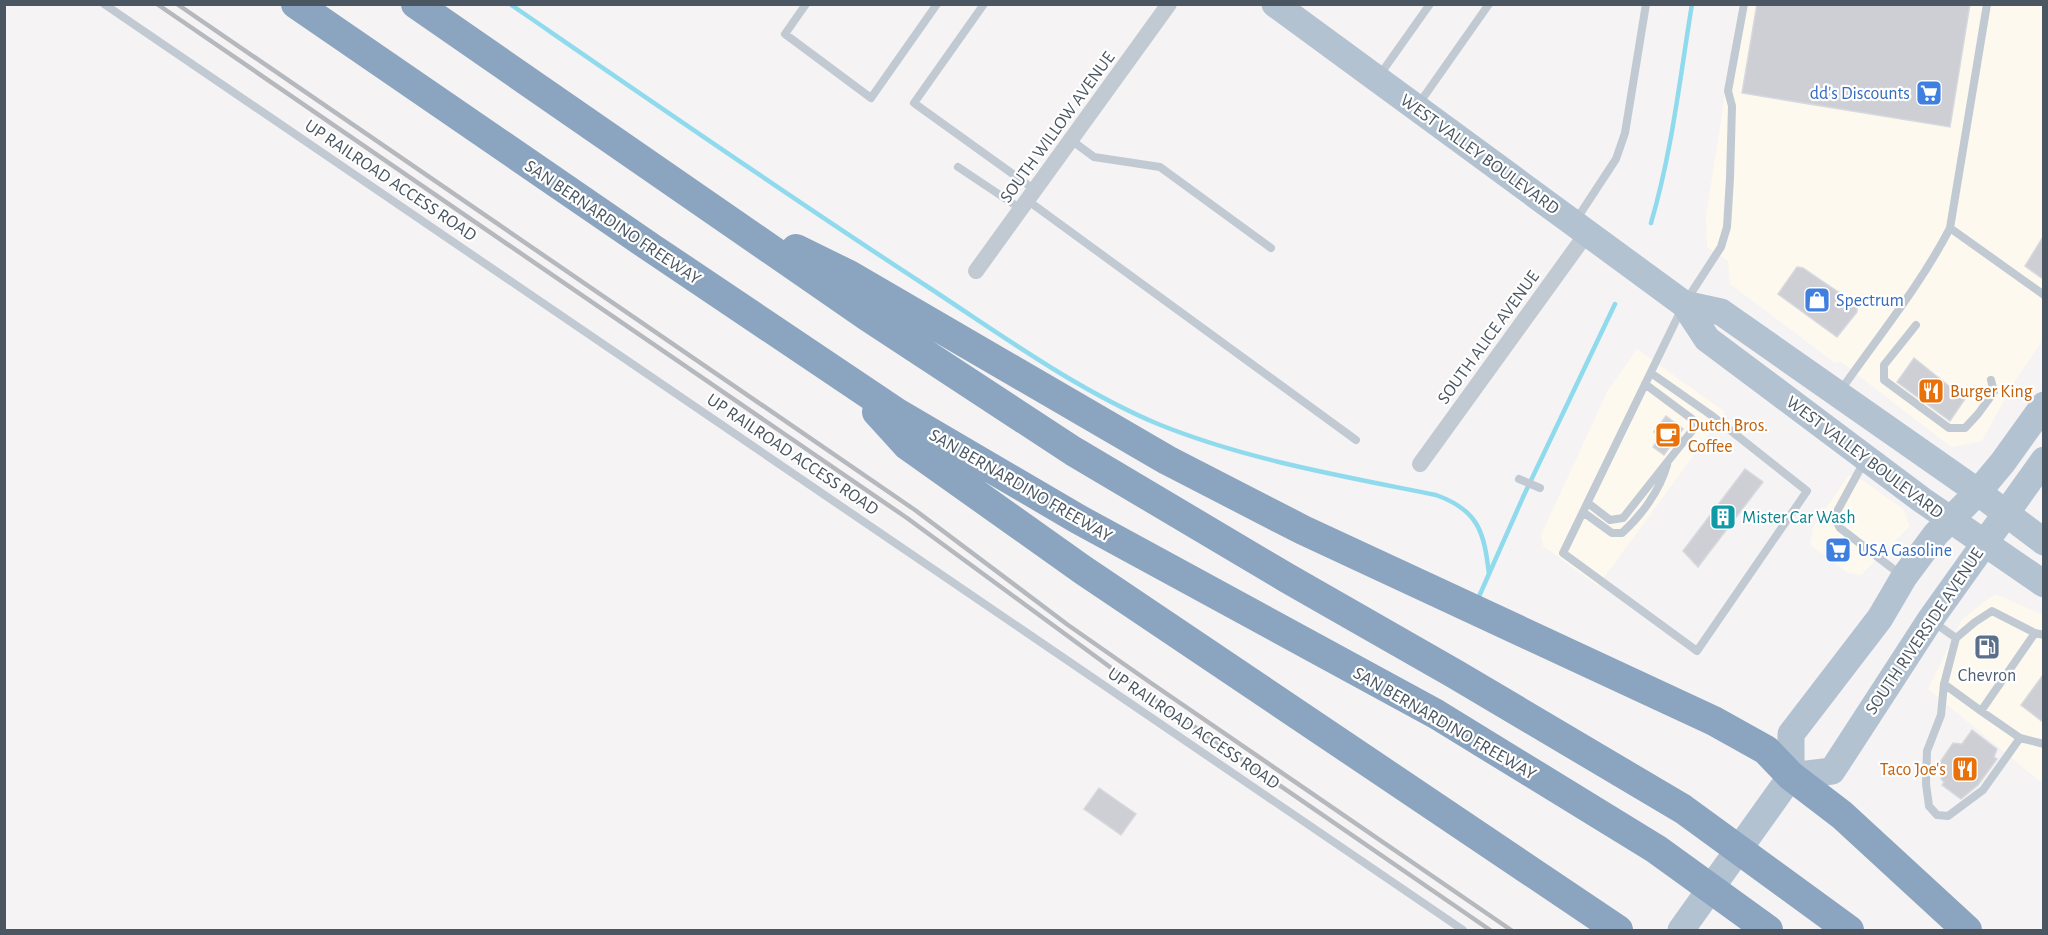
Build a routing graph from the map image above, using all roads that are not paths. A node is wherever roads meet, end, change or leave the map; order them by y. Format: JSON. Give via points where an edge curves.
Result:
{"nodes":[{"id":1,"x":104,"y":4,"type":"edge"},
{"id":2,"x":296,"y":4,"type":"edge"},
{"id":3,"x":416,"y":4,"type":"edge"},
{"id":4,"x":806,"y":4,"type":"edge"},
{"id":5,"x":937,"y":4,"type":"edge"},
{"id":6,"x":984,"y":4,"type":"edge"},
{"id":7,"x":1170,"y":4,"type":"edge"},
{"id":8,"x":1275,"y":4,"type":"edge"},
{"id":9,"x":1430,"y":4,"type":"edge"},
{"id":10,"x":1489,"y":4,"type":"edge"},
{"id":11,"x":1646,"y":4,"type":"edge"},
{"id":12,"x":1744,"y":4,"type":"edge"},
{"id":13,"x":1987,"y":4,"type":"edge"},
{"id":14,"x":1377,"y":79,"type":"junction"},
{"id":15,"x":1416,"y":108,"type":"junction"},
{"id":16,"x":1071,"y":140,"type":"junction"},
{"id":17,"x":958,"y":166,"type":"dead end"},
{"id":18,"x":696,"y":199,"type":"junction"},
{"id":19,"x":1028,"y":200,"type":"junction"},
{"id":20,"x":1580,"y":228,"type":"junction"},
{"id":21,"x":1950,"y":228,"type":"junction"},
{"id":22,"x":1271,"y":248,"type":"dead end"},
{"id":23,"x":975,"y":272,"type":"dead end"},
{"id":24,"x":2043,"y":295,"type":"edge"},
{"id":25,"x":1684,"y":304,"type":"junction"},
{"id":26,"x":1916,"y":325,"type":"dead end"},
{"id":27,"x":1651,"y":373,"type":"junction"},
{"id":28,"x":1992,"y":380,"type":"dead end"},
{"id":29,"x":1645,"y":384,"type":"junction"},
{"id":30,"x":856,"y":387,"type":"junction"},
{"id":31,"x":1838,"y":394,"type":"junction"},
{"id":32,"x":2043,"y":405,"type":"edge"},
{"id":33,"x":1356,"y":440,"type":"dead end"},
{"id":34,"x":1866,"y":458,"type":"junction"},
{"id":35,"x":2043,"y":460,"type":"edge"},
{"id":36,"x":1420,"y":464,"type":"dead end"},
{"id":37,"x":1667,"y":464,"type":"junction"},
{"id":38,"x":1519,"y":479,"type":"dead end"},
{"id":39,"x":1540,"y":488,"type":"dead end"},
{"id":40,"x":1588,"y":503,"type":"junction"},
{"id":41,"x":1991,"y":503,"type":"junction"},
{"id":42,"x":1583,"y":512,"type":"junction"},
{"id":43,"x":1968,"y":532,"type":"junction"},
{"id":44,"x":2043,"y":542,"type":"edge"},
{"id":45,"x":1904,"y":577,"type":"junction"},
{"id":46,"x":2043,"y":584,"type":"edge"},
{"id":47,"x":1930,"y":620,"type":"junction"},
{"id":48,"x":2039,"y":634,"type":"edge"},
{"id":49,"x":1956,"y":638,"type":"junction"},
{"id":50,"x":1944,"y":684,"type":"junction"},
{"id":51,"x":1981,"y":711,"type":"junction"},
{"id":52,"x":2020,"y":738,"type":"junction"},
{"id":53,"x":2043,"y":744,"type":"edge"},
{"id":54,"x":1791,"y":776,"type":"junction"},
{"id":55,"x":1463,"y":930,"type":"edge"},
{"id":56,"x":1618,"y":930,"type":"edge"},
{"id":57,"x":1681,"y":930,"type":"edge"},
{"id":58,"x":1768,"y":930,"type":"edge"},
{"id":59,"x":1849,"y":930,"type":"edge"},
{"id":60,"x":1967,"y":930,"type":"edge"}],
"edges":[{"from":1,"to":55,"type":"lane","name":"UP RAILROAD ACCESS ROAD"},
{"from":2,"to":30,"type":"highway","name":"SAN BERNARDINO FREEWAY"},
{"from":3,"to":18,"type":"highway"},
{"from":4,"to":5,"type":"lane","via":[[785,34],[871,98]]},
{"from":6,"to":19,"type":"lane","via":[[914,103]]},
{"from":7,"to":16,"type":"street","name":"SOUTH WILLOW AVENUE"},
{"from":8,"to":14,"type":"main road","name":"WEST VALLEY BOULEVARD"},
{"from":9,"to":14,"type":"lane"},
{"from":10,"to":15,"type":"lane"},
{"from":11,"to":20,"type":"lane","via":[[1625,133]]},
{"from":12,"to":25,"type":"lane","via":[[1728,91],[1732,106],[1727,227],[1721,247]]},
{"from":13,"to":21,"type":"lane"},
{"from":14,"to":15,"type":"main road","name":"WEST VALLEY BOULEVARD"},
{"from":15,"to":20,"type":"main road","name":"WEST VALLEY BOULEVARD"},
{"from":16,"to":19,"type":"street","name":"SOUTH WILLOW AVENUE"},
{"from":16,"to":22,"type":"lane","via":[[1094,157],[1160,167]]},
{"from":17,"to":19,"type":"lane"},
{"from":18,"to":54,"type":"highway","via":[[849,275],[1167,460],[1303,530],[1714,721],[1766,750]]},
{"from":18,"to":59,"type":"highway","via":[[1073,451],[1683,809]]},
{"from":19,"to":23,"type":"street","name":"SOUTH WILLOW AVENUE"},
{"from":19,"to":33,"type":"lane"},
{"from":20,"to":25,"type":"main road","name":"WEST VALLEY BOULEVARD"},
{"from":20,"to":36,"type":"street","name":"SOUTH ALICE AVENUE"},
{"from":21,"to":24,"type":"lane"},
{"from":21,"to":31,"type":"lane","via":[[1922,278]]},
{"from":25,"to":27,"type":"lane"},
{"from":25,"to":31,"type":"main road","name":"WEST VALLEY BOULEVARD","via":[[1721,312]]},
{"from":25,"to":34,"type":"main road","name":"WEST VALLEY BOULEVARD","via":[[1707,339]]},
{"from":26,"to":28,"type":"lane","via":[[1884,364],[1884,380],[1906,398],[1948,428],[1965,428],[1994,392]]},
{"from":27,"to":29,"type":"lane"},
{"from":27,"to":42,"type":"lane","via":[[1806,491],[1697,651],[1563,553]]},
{"from":29,"to":37,"type":"lane","via":[[1692,419],[1695,427]]},
{"from":29,"to":40,"type":"lane"},
{"from":30,"to":56,"type":"highway","via":[[907,445],[1083,570]]},
{"from":30,"to":58,"type":"highway","name":"SAN BERNARDINO FREEWAY","via":[[1078,519],[1424,707],[1656,849]]},
{"from":31,"to":41,"type":"main road","name":"WEST VALLEY BOULEVARD"},
{"from":32,"to":41,"type":"main road","name":"SOUTH RIVERSIDE AVENUE","via":[[2003,462]]},
{"from":34,"to":43,"type":"main road","name":"WEST VALLEY BOULEVARD"},
{"from":34,"to":45,"type":"lane","via":[[1834,517],[1840,528]]},
{"from":35,"to":41,"type":"main road","name":"SOUTH RIVERSIDE AVENUE"},
{"from":37,"to":40,"type":"lane","via":[[1623,518],[1610,520]]},
{"from":37,"to":42,"type":"lane","via":[[1662,482],[1633,524],[1622,533],[1612,533]]},
{"from":38,"to":39,"type":"lane"},
{"from":40,"to":42,"type":"lane"},
{"from":41,"to":43,"type":"main road","name":"SOUTH RIVERSIDE AVENUE"},
{"from":41,"to":43,"type":"main road","name":"SOUTH RIVERSIDE AVENUE"},
{"from":41,"to":44,"type":"main road","name":"WEST VALLEY BOULEVARD"},
{"from":43,"to":45,"type":"main road","name":"SOUTH RIVERSIDE AVENUE","via":[[1936,534]]},
{"from":43,"to":46,"type":"main road","name":"WEST VALLEY BOULEVARD"},
{"from":43,"to":47,"type":"main road","name":"SOUTH RIVERSIDE AVENUE"},
{"from":45,"to":54,"type":"main road","name":"SOUTH RIVERSIDE AVENUE","via":[[1880,618],[1791,734]]},
{"from":47,"to":49,"type":"lane"},
{"from":47,"to":54,"type":"main road","name":"SOUTH RIVERSIDE AVENUE","via":[[1832,771]]},
{"from":48,"to":49,"type":"lane","via":[[1992,611]]},
{"from":48,"to":51,"type":"lane"},
{"from":49,"to":50,"type":"lane"},
{"from":50,"to":51,"type":"lane"},
{"from":50,"to":52,"type":"lane","via":[[1941,715],[1927,751],[1929,806],[1937,815],[1948,816],[1983,790]]},
{"from":51,"to":52,"type":"lane"},
{"from":52,"to":53,"type":"lane"},
{"from":54,"to":57,"type":"main road"},
{"from":54,"to":60,"type":"highway","via":[[1842,815]]}]}
